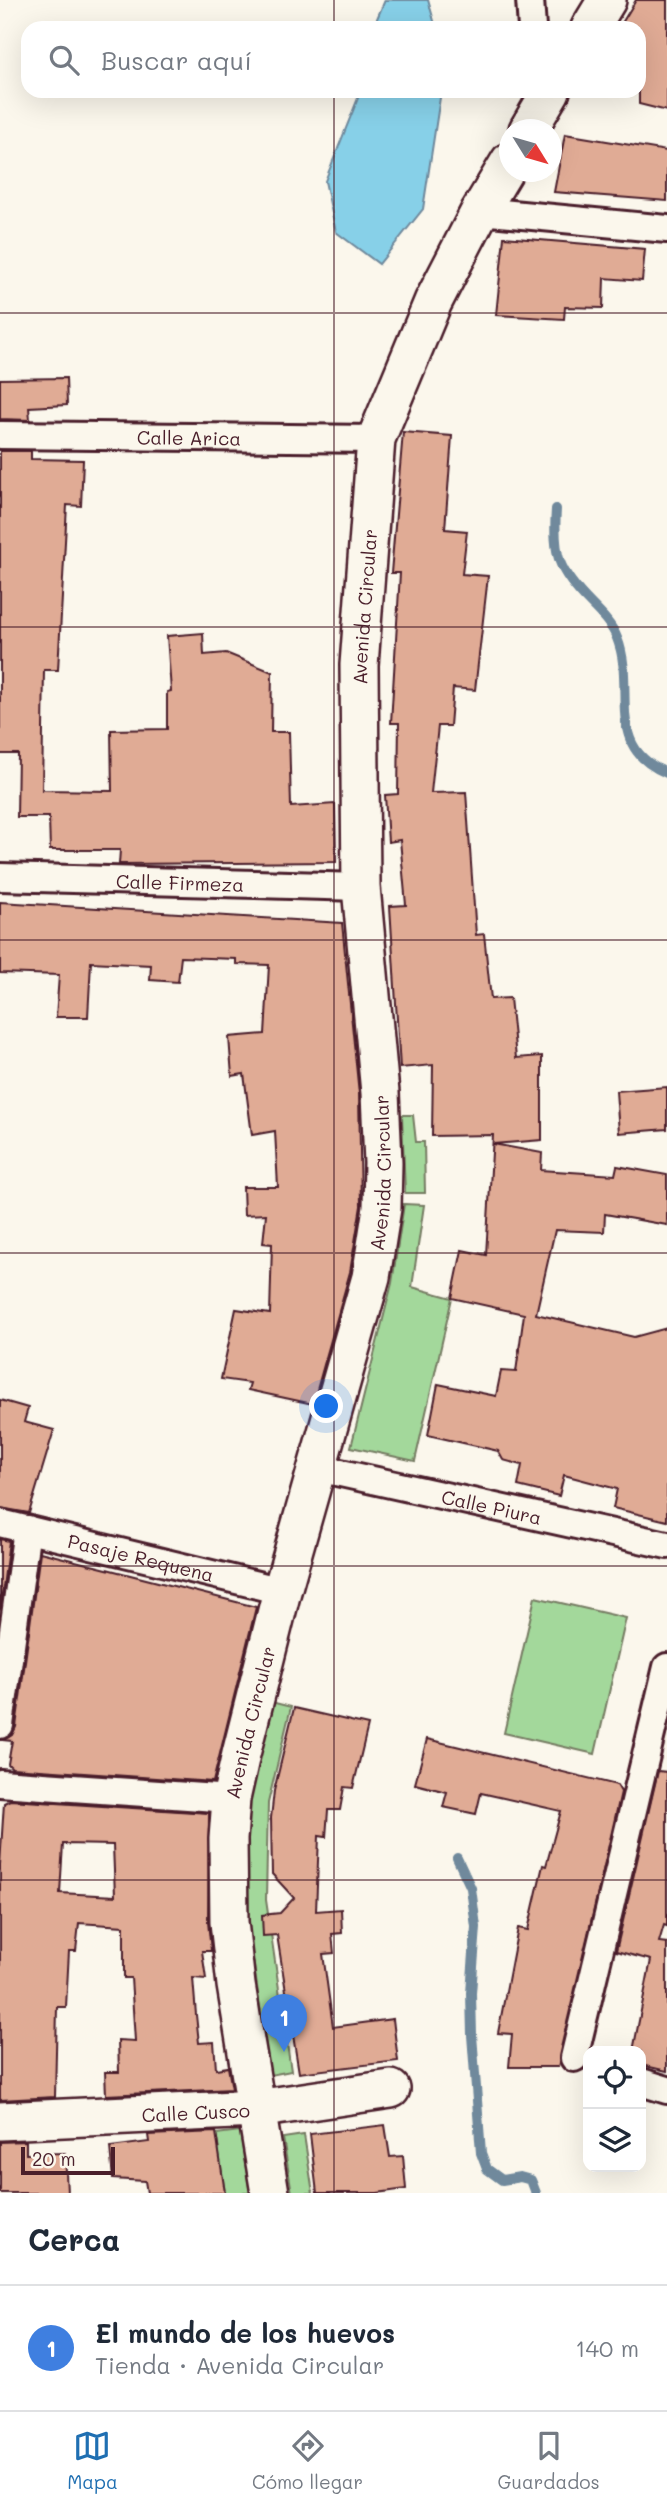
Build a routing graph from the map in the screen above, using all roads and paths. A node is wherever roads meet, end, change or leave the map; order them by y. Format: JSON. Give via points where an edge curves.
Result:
{"nodes":[{"id":1,"x":530,"y":0,"type":"edge"},
{"id":2,"x":607,"y":0,"type":"edge"},
{"id":3,"x":532,"y":21,"type":"edge"},
{"id":4,"x":594,"y":21,"type":"edge"},
{"id":5,"x":499,"y":178,"type":"edge"},
{"id":6,"x":480,"y":211,"type":"junction"},
{"id":7,"x":667,"y":229,"type":"edge"},
{"id":8,"x":0,"y":435,"type":"edge"},
{"id":9,"x":376,"y":439,"type":"junction"},
{"id":10,"x":0,"y":877,"type":"edge"},
{"id":11,"x":361,"y":887,"type":"junction"},
{"id":12,"x":318,"y":1468,"type":"junction"},
{"id":13,"x":0,"y":1523,"type":"edge"},
{"id":14,"x":27,"y":1529,"type":"junction"},
{"id":15,"x":667,"y":1545,"type":"edge"},
{"id":16,"x":282,"y":1591,"type":"junction"},
{"id":17,"x":667,"y":1667,"type":"edge"},
{"id":18,"x":0,"y":1725,"type":"edge"},
{"id":19,"x":0,"y":1783,"type":"edge"},
{"id":20,"x":231,"y":1799,"type":"junction"},
{"id":21,"x":574,"y":2058,"type":"dead end"},
{"id":22,"x":646,"y":2084,"type":"edge"},
{"id":23,"x":391,"y":2089,"type":"dead end"},
{"id":24,"x":667,"y":2090,"type":"edge"},
{"id":25,"x":256,"y":2109,"type":"junction"},
{"id":26,"x":0,"y":2121,"type":"edge"},
{"id":27,"x":270,"y":2193,"type":"edge"}],
"edges":[{"from":1,"to":3,"type":"street"},
{"from":2,"to":4,"type":"street"},
{"from":5,"to":6,"type":"street","name":"Avenida Circular"},
{"from":6,"to":7,"type":"street"},
{"from":6,"to":9,"type":"street","name":"Avenida Circular","via":[[433,302]]},
{"from":8,"to":9,"type":"street","name":"Calle Arica"},
{"from":9,"to":11,"type":"street","name":"Avenida Circular","via":[[359,665]]},
{"from":10,"to":11,"type":"street","name":"Calle Firmeza"},
{"from":11,"to":12,"type":"street","name":"Avenida Circular","via":[[380,1093],[382,1208],[370,1277]]},
{"from":12,"to":15,"type":"street","name":"Calle Piura"},
{"from":12,"to":16,"type":"street","name":"Avenida Circular"},
{"from":13,"to":14,"type":"street","name":"Pasaje Requena"},
{"from":14,"to":16,"type":"street","name":"Pasaje Requena"},
{"from":14,"to":18,"type":"street"},
{"from":16,"to":20,"type":"street","name":"Avenida Circular"},
{"from":17,"to":21,"type":"street"},
{"from":19,"to":20,"type":"street"},
{"from":20,"to":25,"type":"street","name":"Avenida Circular","via":[[229,1922]]},
{"from":22,"to":24,"type":"street"},
{"from":23,"to":25,"type":"street","name":"Calle Cusco"},
{"from":25,"to":26,"type":"street","name":"Calle Cusco"},
{"from":25,"to":27,"type":"street","name":"Avenida Circular"}]}
